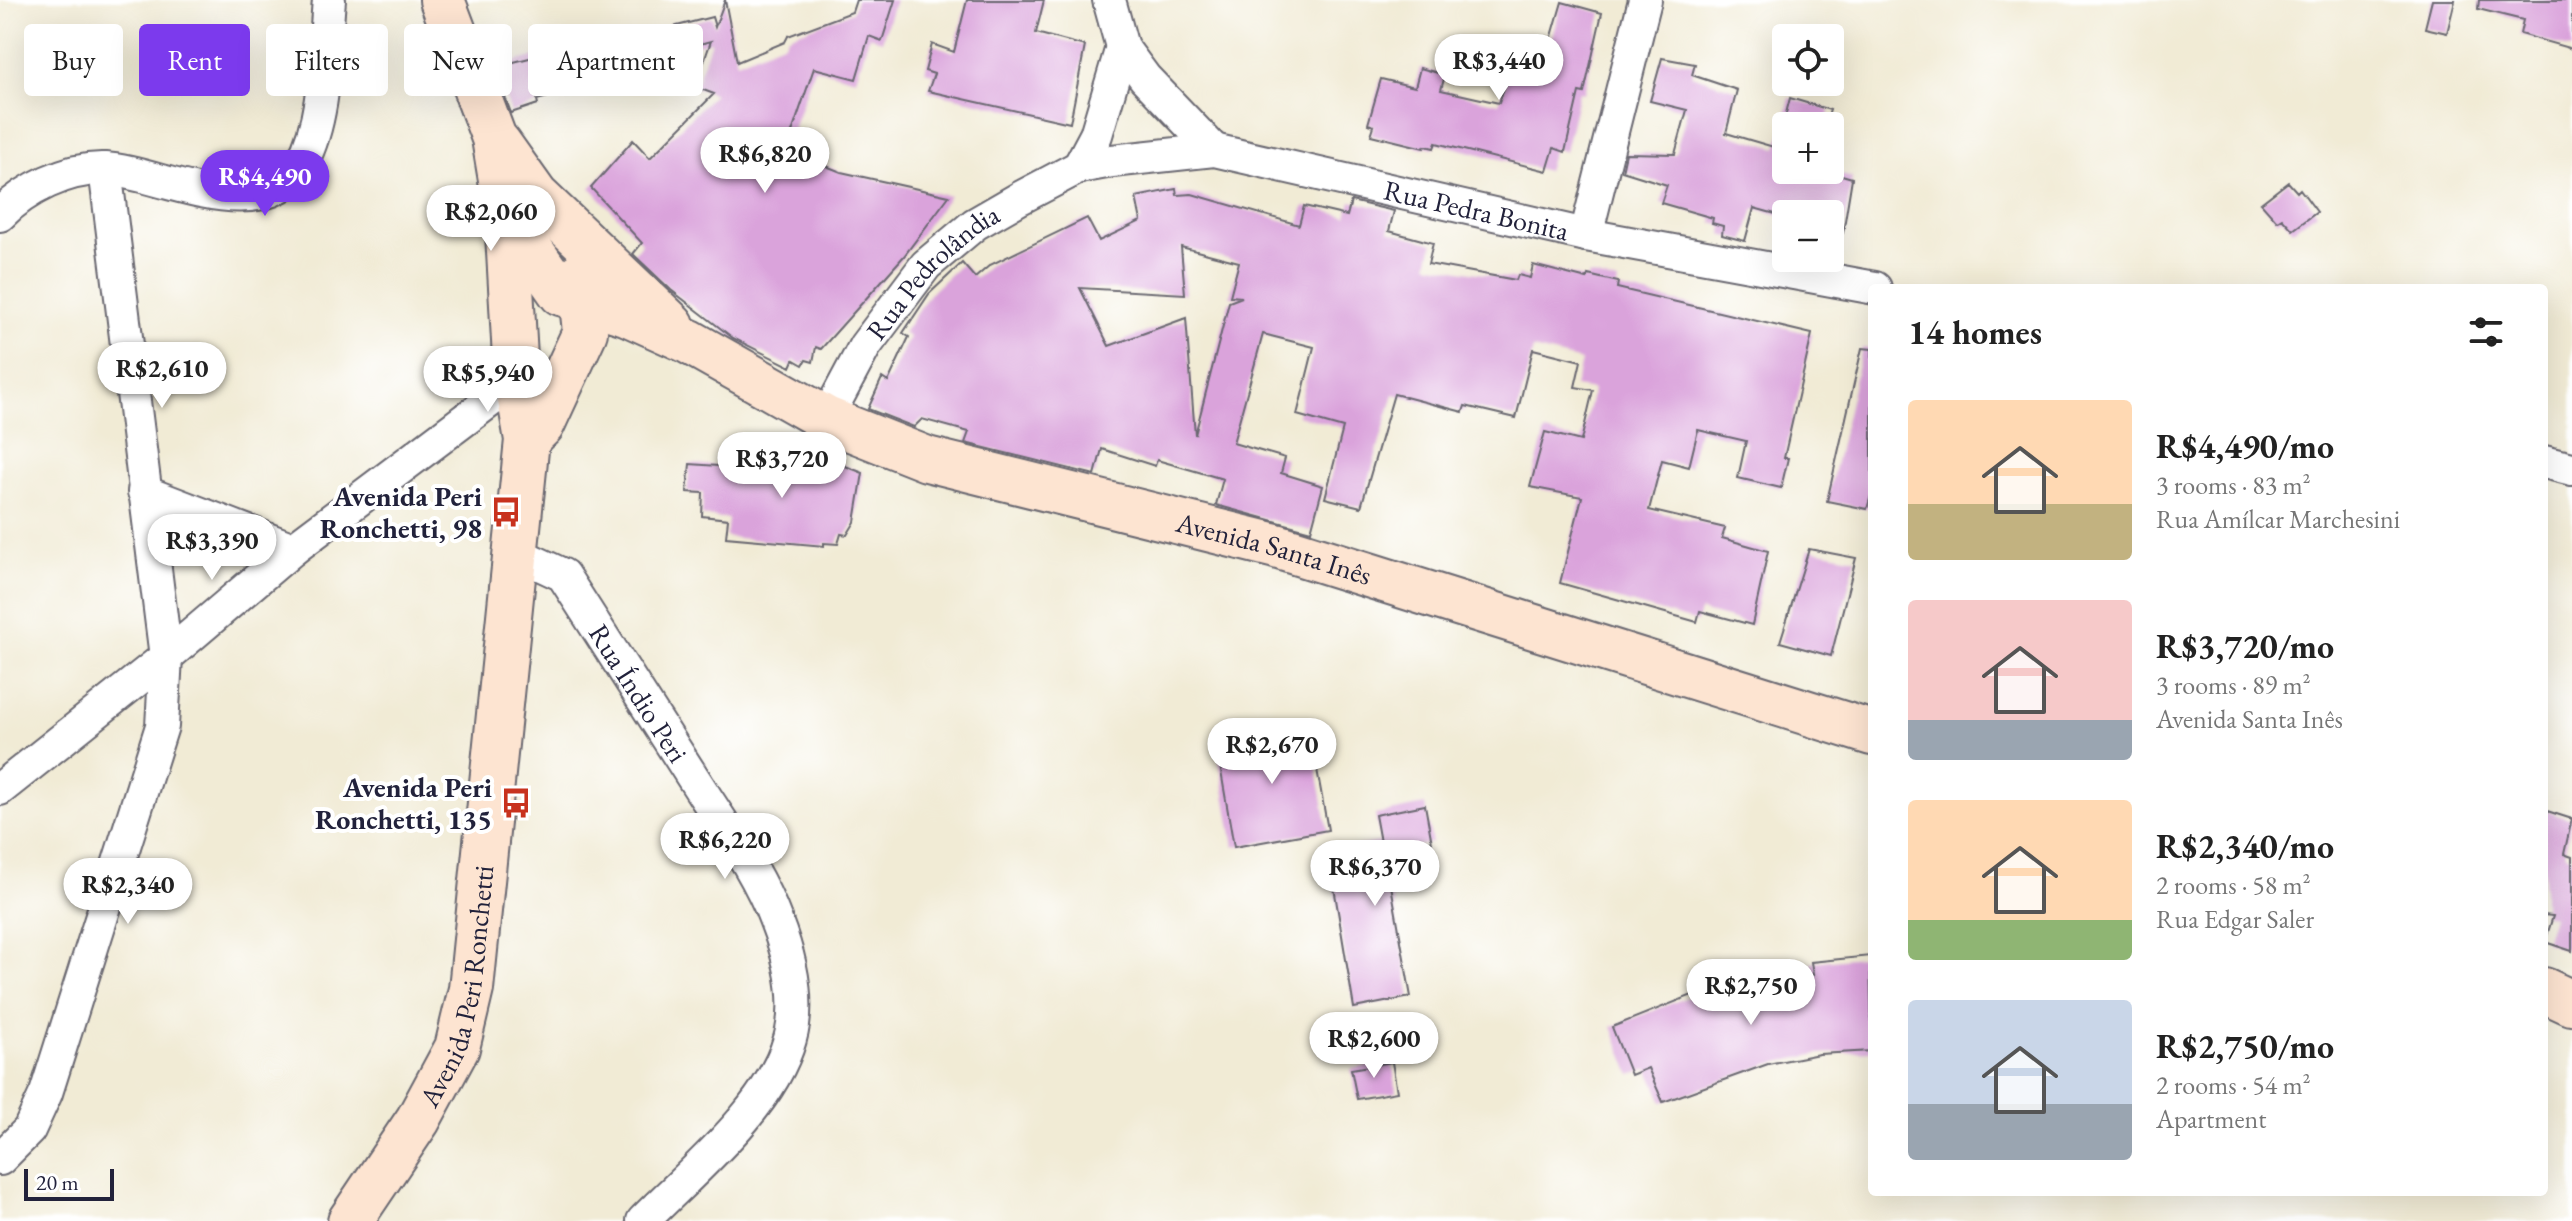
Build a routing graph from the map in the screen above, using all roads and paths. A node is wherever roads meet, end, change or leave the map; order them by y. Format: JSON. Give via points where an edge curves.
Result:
{"nodes":[{"id":1,"x":329,"y":0,"type":"edge"},
{"id":2,"x":442,"y":0,"type":"edge"},
{"id":3,"x":1109,"y":0,"type":"edge"},
{"id":4,"x":1645,"y":0,"type":"edge"},
{"id":5,"x":1122,"y":47,"type":"junction"},
{"id":6,"x":1214,"y":150,"type":"junction"},
{"id":7,"x":1079,"y":167,"type":"junction"},
{"id":8,"x":105,"y":169,"type":"junction"},
{"id":9,"x":521,"y":206,"type":"junction"},
{"id":10,"x":0,"y":215,"type":"edge"},
{"id":11,"x":1586,"y":235,"type":"junction"},
{"id":12,"x":629,"y":281,"type":"junction"},
{"id":13,"x":1868,"y":287,"type":"edge"},
{"id":14,"x":574,"y":290,"type":"junction"},
{"id":15,"x":688,"y":341,"type":"junction"},
{"id":16,"x":516,"y":376,"type":"junction"},
{"id":17,"x":826,"y":419,"type":"junction"},
{"id":18,"x":527,"y":440,"type":"junction"},
{"id":19,"x":2548,"y":463,"type":"edge"},
{"id":20,"x":2572,"y":469,"type":"edge"},
{"id":21,"x":144,"y":492,"type":"junction"},
{"id":22,"x":293,"y":549,"type":"junction"},
{"id":23,"x":516,"y":553,"type":"junction"},
{"id":24,"x":166,"y":657,"type":"junction"},
{"id":25,"x":1868,"y":732,"type":"edge"},
{"id":26,"x":0,"y":789,"type":"edge"},
{"id":27,"x":2548,"y":992,"type":"edge"},
{"id":28,"x":2572,"y":1003,"type":"edge"},
{"id":29,"x":0,"y":1159,"type":"edge"},
{"id":30,"x":350,"y":1221,"type":"edge"},
{"id":31,"x":643,"y":1221,"type":"edge"}],
"edges":[{"from":1,"to":8,"type":"street","via":[[319,107],[303,160],[292,177],[274,189],[237,195],[197,193]]},
{"from":2,"to":9,"type":"main road"},
{"from":3,"to":5,"type":"street"},
{"from":4,"to":11,"type":"street"},
{"from":5,"to":6,"type":"street"},
{"from":5,"to":7,"type":"street","via":[[1096,135]]},
{"from":6,"to":7,"type":"street","name":"Rua Pedra Bonita"},
{"from":6,"to":11,"type":"street","name":"Rua Pedra Bonita"},
{"from":7,"to":17,"type":"street","name":"Rua Pedrolândia","via":[[975,224],[926,265],[865,346]]},
{"from":8,"to":10,"type":"street","via":[[58,177]]},
{"from":8,"to":21,"type":"street"},
{"from":9,"to":12,"type":"main road","name":"Avenida Santa Inês"},
{"from":9,"to":14,"type":"main road"},
{"from":9,"to":16,"type":"main road"},
{"from":11,"to":13,"type":"street","name":"Rua Pedra Bonita"},
{"from":12,"to":14,"type":"main road"},
{"from":12,"to":15,"type":"main road","name":"Avenida Santa Inês"},
{"from":14,"to":15,"type":"main road","name":"Avenida Santa Inês"},
{"from":14,"to":16,"type":"main road"},
{"from":14,"to":18,"type":"main road","via":[[585,332],[542,425]]},
{"from":15,"to":17,"type":"main road","name":"Avenida Santa Inês"},
{"from":16,"to":18,"type":"main road"},
{"from":16,"to":22,"type":"street"},
{"from":17,"to":25,"type":"main road","name":"Avenida Santa Inês","via":[[927,459],[1276,546]]},
{"from":18,"to":23,"type":"main road","name":"Avenida Peri Ronchetti"},
{"from":19,"to":20,"type":"street"},
{"from":21,"to":22,"type":"street"},
{"from":21,"to":24,"type":"street"},
{"from":22,"to":24,"type":"street"},
{"from":23,"to":30,"type":"main road","name":"Avenida Peri Ronchetti","via":[[472,973],[457,1048],[418,1120]]},
{"from":23,"to":31,"type":"street","name":"Rua Índio Peri","via":[[563,575],[749,865],[776,920],[793,979],[790,1040],[775,1074],[747,1114]]},
{"from":24,"to":26,"type":"street"},
{"from":24,"to":29,"type":"street","via":[[162,726],[46,1093],[29,1130]]},
{"from":27,"to":28,"type":"main road"}]}
